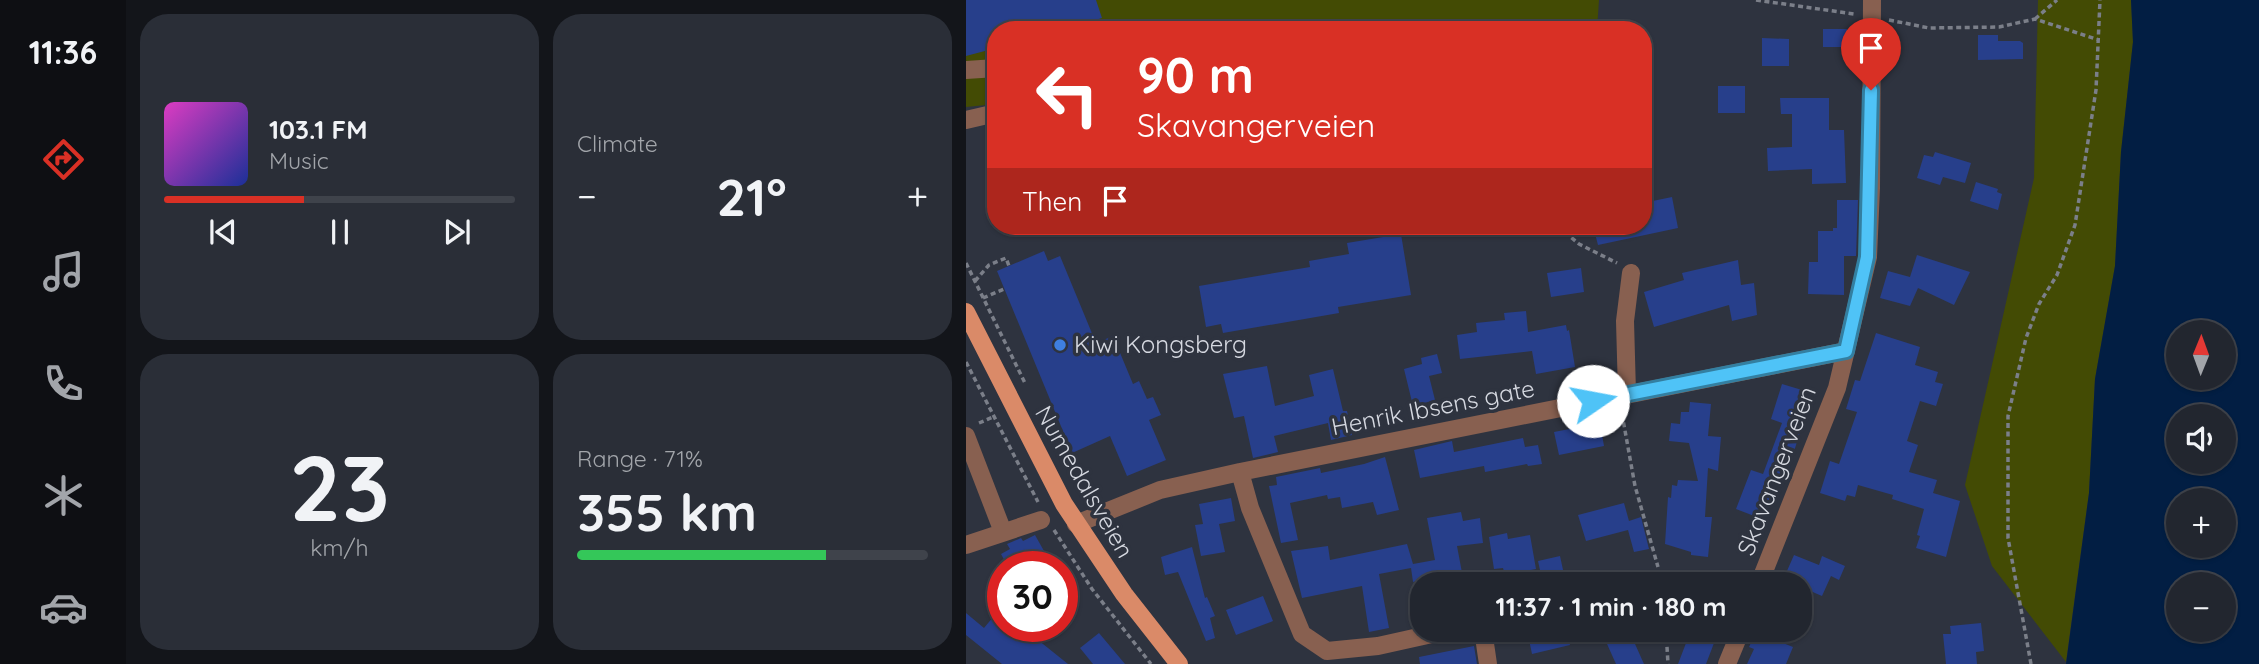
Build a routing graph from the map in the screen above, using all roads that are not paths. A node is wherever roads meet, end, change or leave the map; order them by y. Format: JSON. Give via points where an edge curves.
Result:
{"nodes":[{"id":1,"x":1872,"y":8,"type":"edge"},
{"id":2,"x":987,"y":69,"type":"edge"},
{"id":3,"x":966,"y":70,"type":"edge"},
{"id":4,"x":987,"y":115,"type":"edge"},
{"id":5,"x":966,"y":120,"type":"edge"},
{"id":6,"x":1631,"y":272,"type":"road end"},
{"id":7,"x":966,"y":312,"type":"edge"},
{"id":8,"x":1846,"y":351,"type":"junction"},
{"id":9,"x":1624,"y":394,"type":"junction"},
{"id":10,"x":966,"y":436,"type":"edge"},
{"id":11,"x":1240,"y":472,"type":"junction"},
{"id":12,"x":1041,"y":520,"type":"dead end"},
{"id":13,"x":1076,"y":524,"type":"junction"},
{"id":14,"x":1003,"y":532,"type":"junction"},
{"id":15,"x":966,"y":545,"type":"edge"},
{"id":16,"x":1764,"y":572,"type":"edge"},
{"id":17,"x":1410,"y":639,"type":"edge"},
{"id":18,"x":1485,"y":642,"type":"edge"},
{"id":19,"x":1736,"y":642,"type":"edge"},
{"id":20,"x":1378,"y":646,"type":"junction"},
{"id":21,"x":1179,"y":664,"type":"edge"},
{"id":22,"x":1383,"y":664,"type":"edge"},
{"id":23,"x":1488,"y":664,"type":"edge"},
{"id":24,"x":1727,"y":664,"type":"edge"}],
"edges":[{"from":1,"to":8,"type":"street","name":"Skavangerveien","via":[[1867,257]]},
{"from":2,"to":3,"type":"street"},
{"from":4,"to":5,"type":"street"},
{"from":6,"to":9,"type":"street"},
{"from":7,"to":13,"type":"main road","name":"Numedalsveien"},
{"from":8,"to":9,"type":"street","name":"Henrik Ibsens gate"},
{"from":8,"to":16,"type":"street","name":"Skavangerveien","via":[[1837,388]]},
{"from":9,"to":11,"type":"street","name":"Henrik Ibsens gate"},
{"from":10,"to":14,"type":"street"},
{"from":11,"to":13,"type":"street","name":"Henrik Ibsens gate","via":[[1160,490]]},
{"from":11,"to":20,"type":"street","via":[[1250,508],[1302,634],[1327,651]]},
{"from":12,"to":14,"type":"street"},
{"from":13,"to":21,"type":"main road","name":"Numedalsveien"},
{"from":14,"to":15,"type":"street"},
{"from":17,"to":20,"type":"street"},
{"from":18,"to":23,"type":"street"},
{"from":19,"to":24,"type":"street"},
{"from":20,"to":22,"type":"street"}]}
